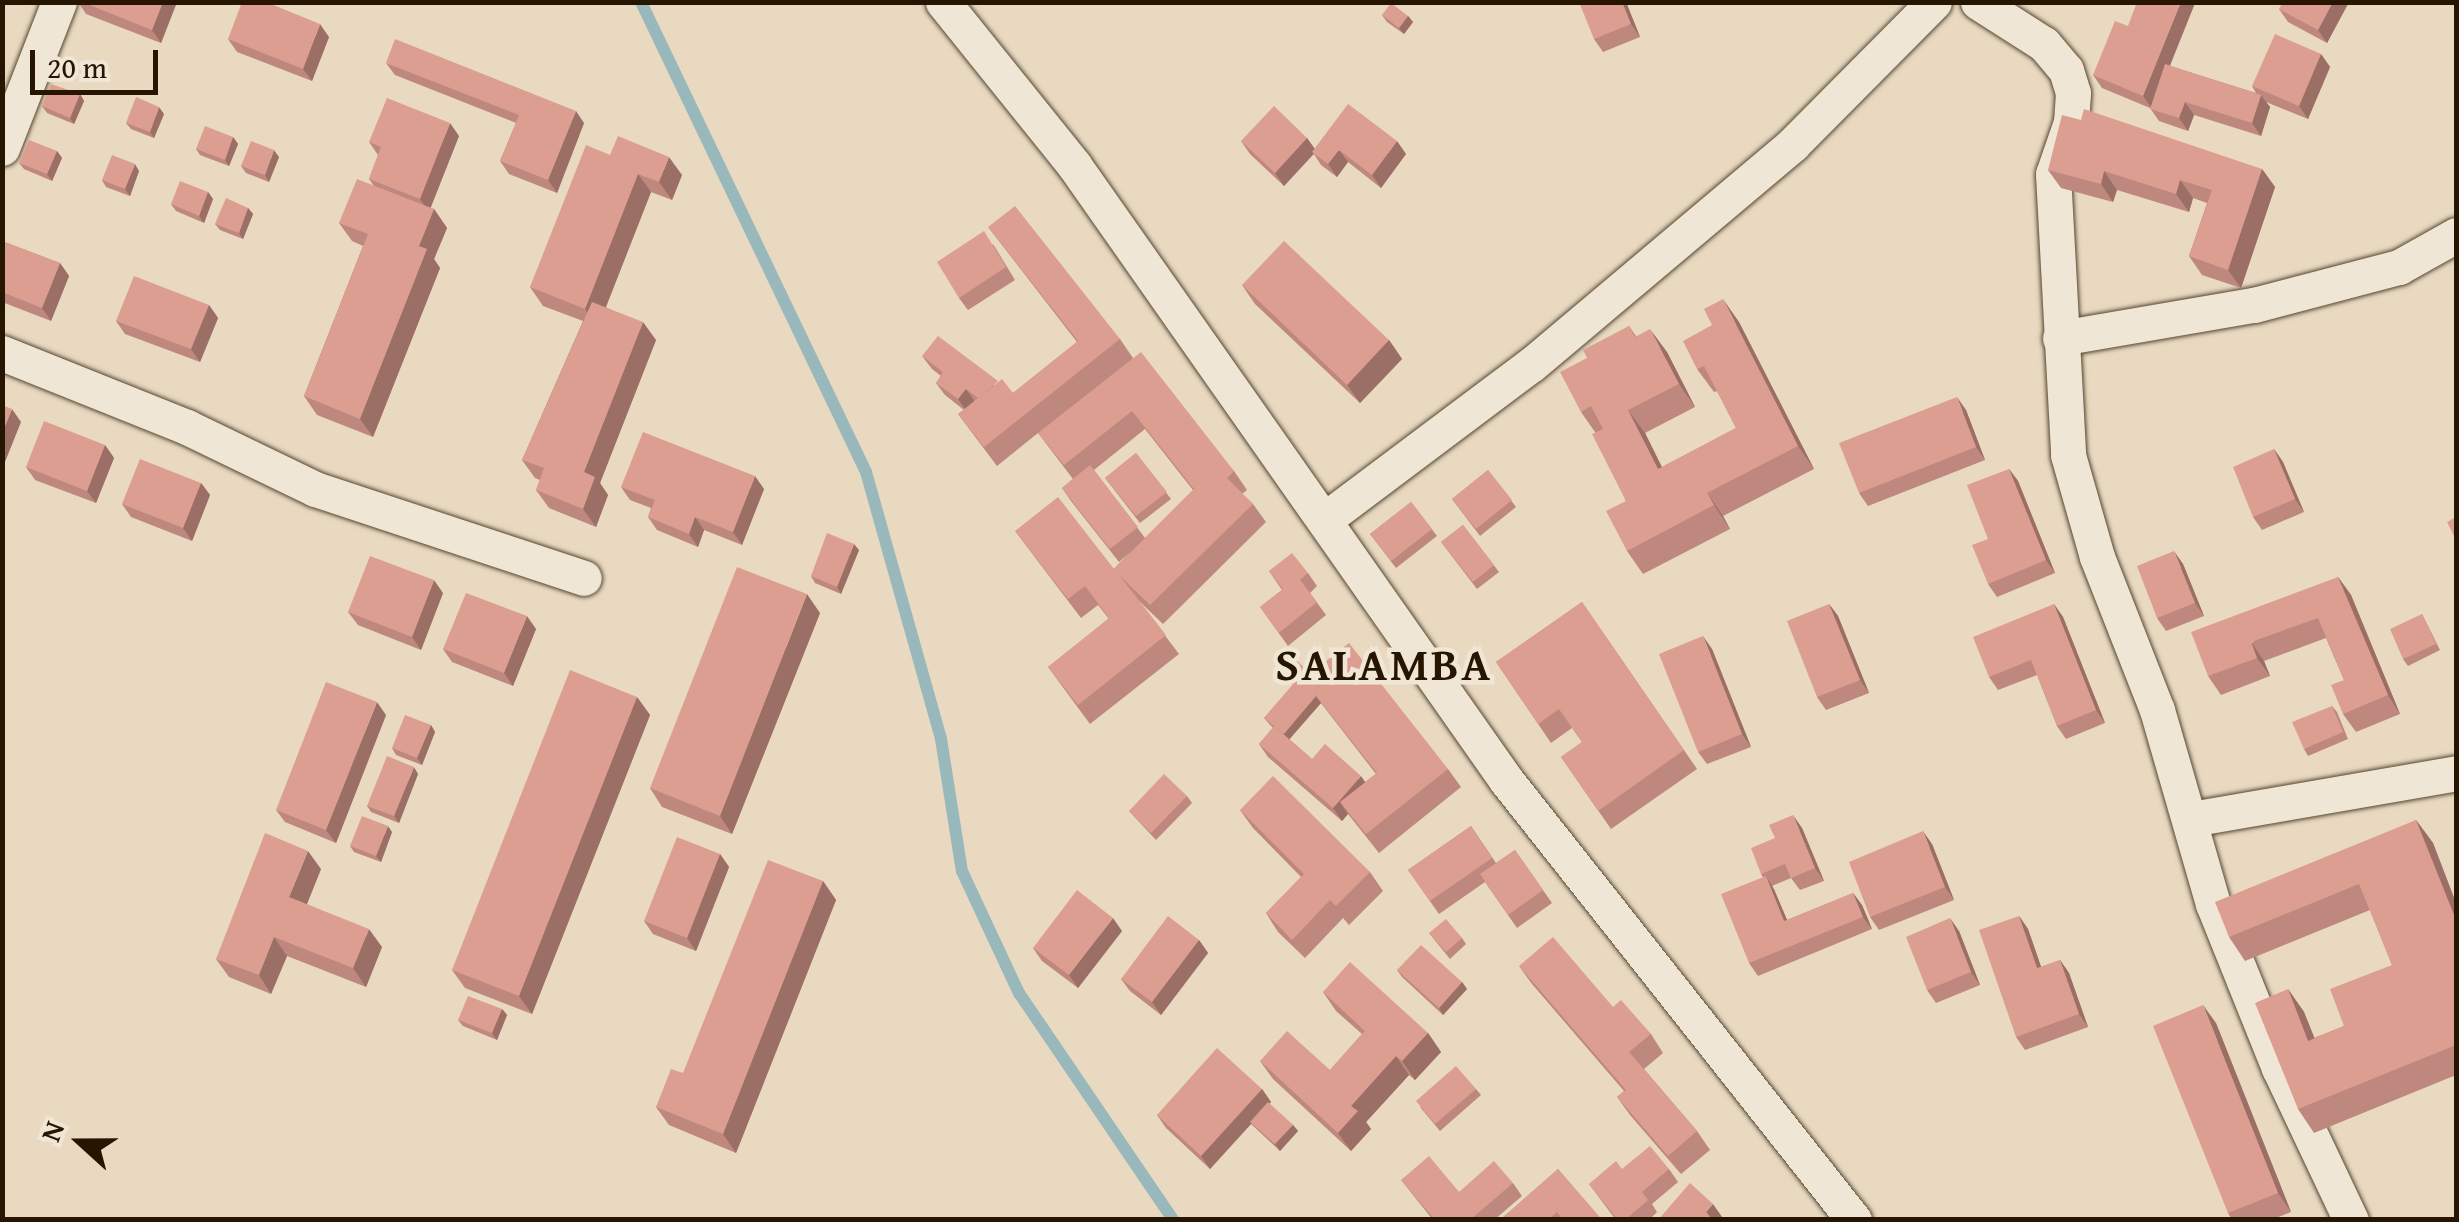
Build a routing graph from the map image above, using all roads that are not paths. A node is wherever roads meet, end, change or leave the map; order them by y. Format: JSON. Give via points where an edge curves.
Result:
{"nodes":[{"id":1,"x":58,"y":2,"type":"edge"},
{"id":2,"x":944,"y":2,"type":"edge"},
{"id":3,"x":1934,"y":2,"type":"edge"},
{"id":4,"x":1978,"y":2,"type":"edge"},
{"id":5,"x":2,"y":148,"type":"edge"},
{"id":6,"x":2456,"y":235,"type":"edge"},
{"id":7,"x":2060,"y":338,"type":"junction"},
{"id":8,"x":2,"y":353,"type":"edge"},
{"id":9,"x":1324,"y":520,"type":"junction"},
{"id":10,"x":584,"y":578,"type":"dead end"},
{"id":11,"x":2456,"y":772,"type":"edge"},
{"id":12,"x":2192,"y":819,"type":"junction"},
{"id":13,"x":1854,"y":1220,"type":"edge"},
{"id":14,"x":2351,"y":1220,"type":"edge"}],
"edges":[{"from":1,"to":5,"type":"street"},
{"from":2,"to":9,"type":"street","via":[[1074,165]]},
{"from":3,"to":9,"type":"street","via":[[1793,144],[1532,364]]},
{"from":4,"to":7,"type":"street","via":[[2044,44],[2066,70],[2073,93],[2071,122],[2053,174]]},
{"from":6,"to":7,"type":"street","via":[[2400,267],[2254,306]]},
{"from":7,"to":12,"type":"street","via":[[2068,454],[2082,506]]},
{"from":8,"to":10,"type":"street","via":[[186,427],[316,489]]},
{"from":9,"to":13,"type":"street","via":[[1506,780]]},
{"from":11,"to":12,"type":"street"},
{"from":12,"to":14,"type":"street","via":[[2228,940]]}]}
